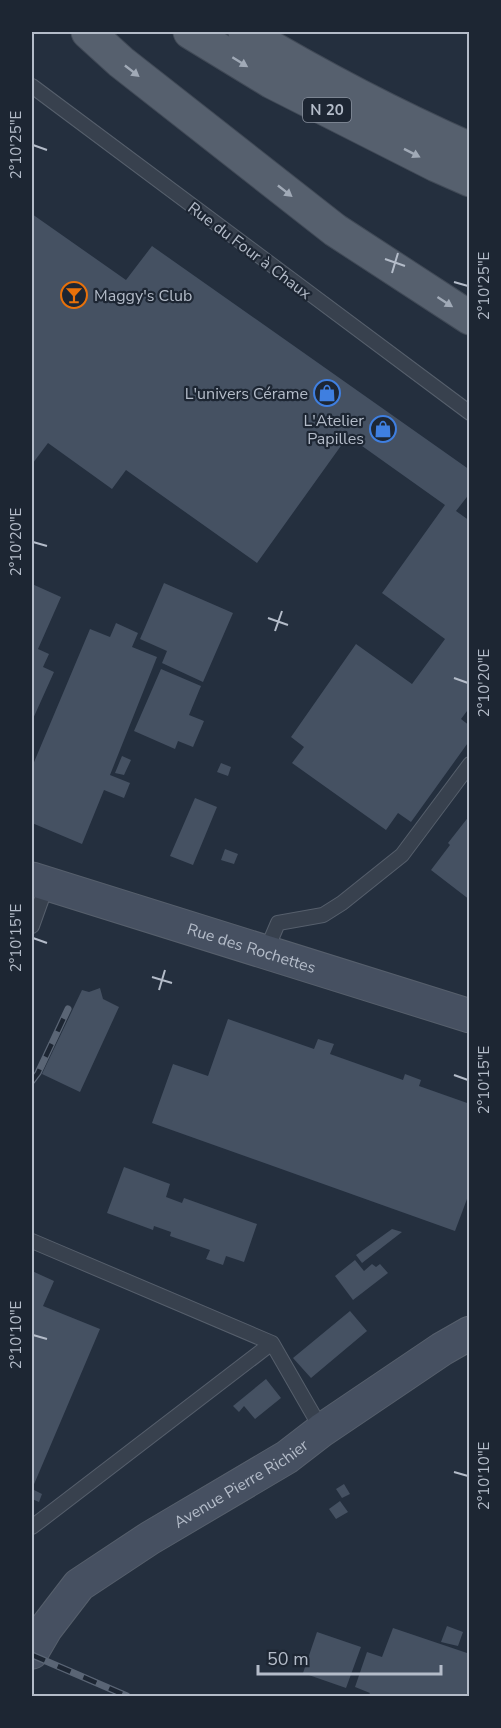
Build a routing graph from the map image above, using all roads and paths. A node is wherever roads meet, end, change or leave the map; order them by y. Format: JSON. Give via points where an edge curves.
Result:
{"nodes":[{"id":1,"x":88,"y":32,"type":"edge"},
{"id":2,"x":190,"y":32,"type":"edge"},
{"id":3,"x":245,"y":32,"type":"edge"},
{"id":4,"x":32,"y":86,"type":"edge"},
{"id":5,"x":470,"y":149,"type":"edge"},
{"id":6,"x":470,"y":180,"type":"edge"},
{"id":7,"x":470,"y":318,"type":"edge"},
{"id":8,"x":470,"y":413,"type":"edge"},
{"id":9,"x":470,"y":764,"type":"edge"},
{"id":10,"x":39,"y":882,"type":"edge"},
{"id":11,"x":32,"y":926,"type":"edge"},
{"id":12,"x":266,"y":951,"type":"junction"},
{"id":13,"x":470,"y":1016,"type":"edge"},
{"id":14,"x":32,"y":1241,"type":"edge"},
{"id":15,"x":470,"y":1333,"type":"edge"},
{"id":16,"x":272,"y":1343,"type":"junction"},
{"id":17,"x":322,"y":1430,"type":"junction"},
{"id":18,"x":32,"y":1527,"type":"edge"},
{"id":19,"x":32,"y":1652,"type":"edge"}],
"edges":[{"from":1,"to":7,"type":"main road","one_way":true,"via":[[335,230]]},
{"from":2,"to":6,"type":"main road","number":"N 20","one_way":true,"via":[[272,82]]},
{"from":3,"to":5,"type":"main road","number":"N 20"},
{"from":4,"to":8,"type":"lane","name":"Rue du Four à Chaux"},
{"from":9,"to":12,"type":"lane","via":[[402,855],[323,915],[278,923]]},
{"from":10,"to":11,"type":"lane"},
{"from":10,"to":12,"type":"street","name":"Rue des Rochettes"},
{"from":12,"to":13,"type":"street","name":"Rue des Rochettes"},
{"from":14,"to":16,"type":"lane"},
{"from":15,"to":17,"type":"street","name":"Avenue Pierre Richier"},
{"from":16,"to":17,"type":"lane"},
{"from":16,"to":18,"type":"lane"},
{"from":17,"to":19,"type":"street","name":"Avenue Pierre Richier","via":[[287,1456],[79,1585],[45,1628]]}]}
